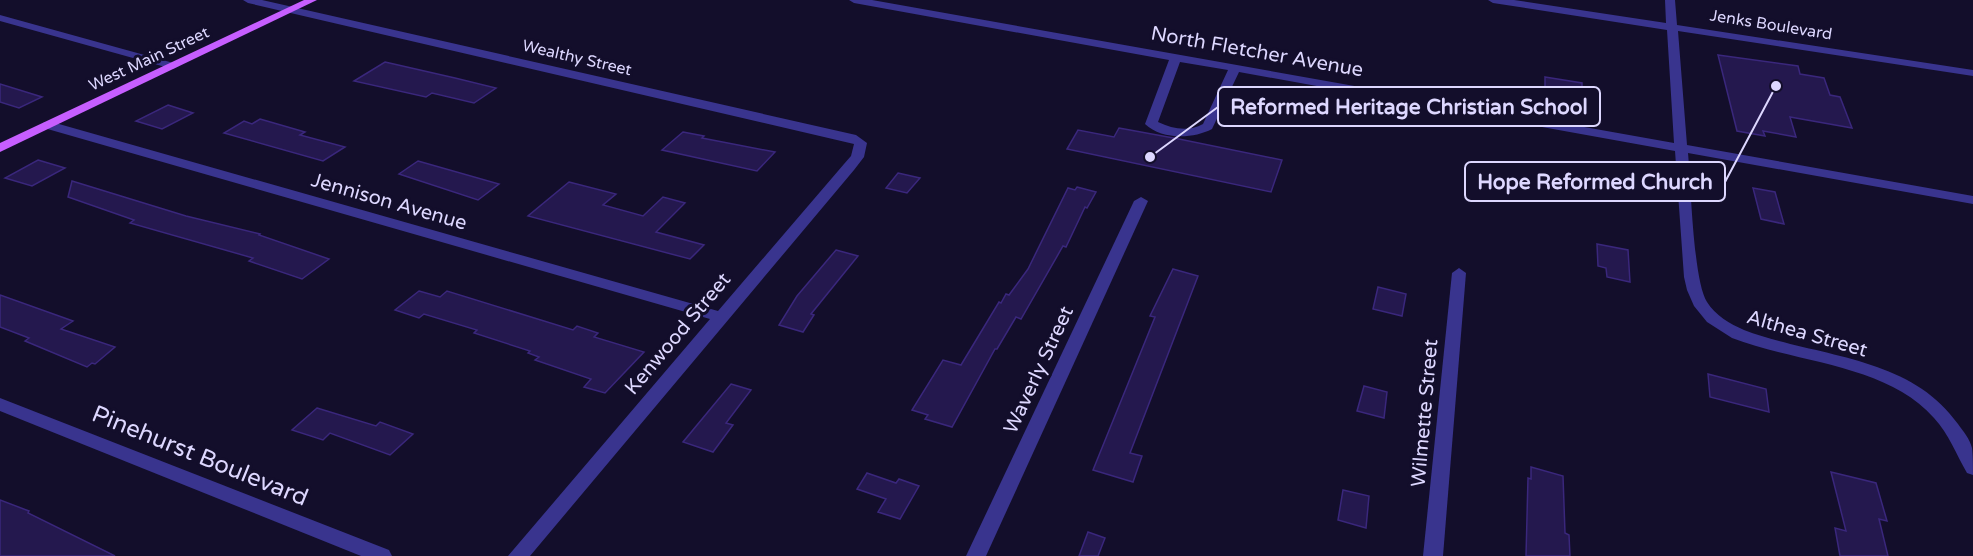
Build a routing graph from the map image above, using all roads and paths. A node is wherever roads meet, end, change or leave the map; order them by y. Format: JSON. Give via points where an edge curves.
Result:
{"nodes":[{"id":1,"x":248,"y":0,"type":"edge"},
{"id":2,"x":312,"y":0,"type":"edge"},
{"id":3,"x":854,"y":0,"type":"edge"},
{"id":4,"x":1493,"y":0,"type":"edge"},
{"id":5,"x":1670,"y":0,"type":"edge"},
{"id":6,"x":290,"y":11,"type":"junction"},
{"id":7,"x":0,"y":18,"type":"edge"},
{"id":8,"x":1672,"y":27,"type":"junction"},
{"id":9,"x":1176,"y":57,"type":"junction"},
{"id":10,"x":173,"y":66,"type":"junction"},
{"id":11,"x":1235,"y":68,"type":"junction"},
{"id":12,"x":1973,"y":73,"type":"edge"},
{"id":13,"x":48,"y":125,"type":"junction"},
{"id":14,"x":856,"y":139,"type":"joint"},
{"id":15,"x":1681,"y":147,"type":"junction"},
{"id":16,"x":0,"y":148,"type":"edge"},
{"id":17,"x":1973,"y":200,"type":"edge"},
{"id":18,"x":1140,"y":201,"type":"dead end"},
{"id":19,"x":1459,"y":273,"type":"dead end"},
{"id":20,"x":720,"y":317,"type":"junction"},
{"id":21,"x":0,"y":404,"type":"edge"},
{"id":22,"x":1973,"y":468,"type":"edge"},
{"id":23,"x":382,"y":556,"type":"edge"},
{"id":24,"x":518,"y":556,"type":"edge"},
{"id":25,"x":976,"y":556,"type":"edge"},
{"id":26,"x":1432,"y":556,"type":"edge"}],
"edges":[{"from":1,"to":6,"type":"street","name":"Wealthy Street"},
{"from":2,"to":6,"type":"main road","name":"West Main Street"},
{"from":3,"to":9,"type":"street","name":"North Fletcher Avenue"},
{"from":4,"to":8,"type":"street","name":"Jenks Boulevard"},
{"from":5,"to":8,"type":"street","name":"Althea Street"},
{"from":6,"to":10,"type":"main road","name":"West Main Street"},
{"from":6,"to":14,"type":"street","name":"Wealthy Street"},
{"from":7,"to":10,"type":"street"},
{"from":8,"to":12,"type":"street","name":"Jenks Boulevard"},
{"from":8,"to":15,"type":"street","name":"Althea Street"},
{"from":9,"to":11,"type":"street","name":"North Fletcher Avenue"},
{"from":9,"to":11,"type":"street","via":[[1151,124],[1164,130],[1192,133],[1208,126]]},
{"from":10,"to":13,"type":"main road","name":"West Main Street"},
{"from":11,"to":15,"type":"street","name":"North Fletcher Avenue"},
{"from":13,"to":16,"type":"main road","name":"West Main Street"},
{"from":13,"to":20,"type":"street","name":"Jennison Avenue"},
{"from":14,"to":20,"type":"street","name":"Kenwood Street","via":[[861,143],[860,149],[849,167]]},
{"from":15,"to":17,"type":"street","name":"North Fletcher Avenue"},
{"from":15,"to":22,"type":"street","name":"Althea Street","via":[[1691,277],[1704,309],[1735,334],[1875,374],[1908,388],[1926,399],[1957,434]]},
{"from":18,"to":25,"type":"street","name":"Waverly Street"},
{"from":19,"to":26,"type":"street","name":"Wilmette Street"},
{"from":20,"to":24,"type":"street","name":"Kenwood Street"},
{"from":21,"to":23,"type":"street","name":"Pinehurst Boulevard"}]}
